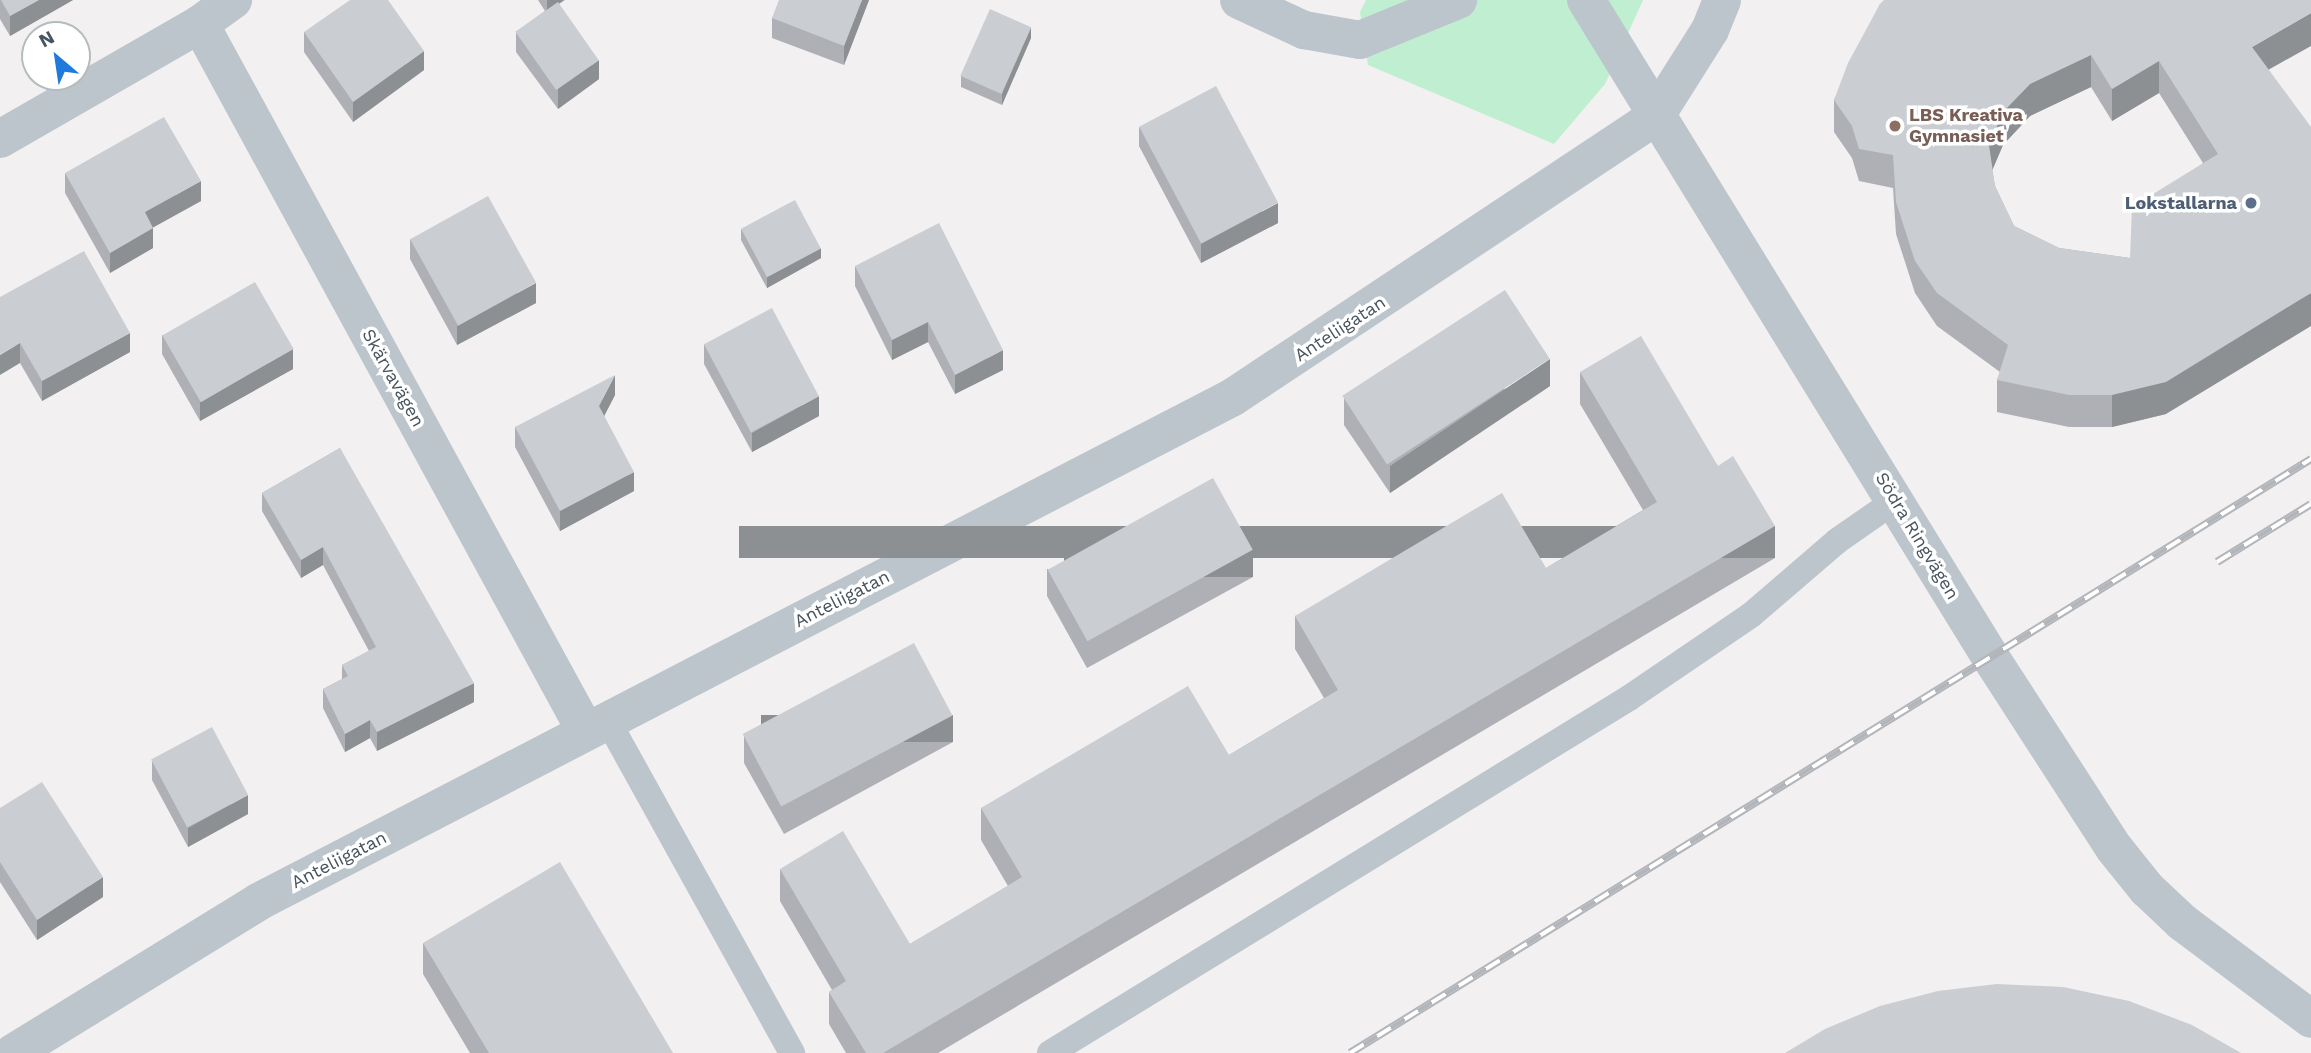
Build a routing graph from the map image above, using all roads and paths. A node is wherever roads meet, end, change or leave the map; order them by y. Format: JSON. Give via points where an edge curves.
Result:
{"nodes":[{"id":1,"x":233,"y":0,"type":"edge"},
{"id":2,"x":1239,"y":0,"type":"edge"},
{"id":3,"x":1458,"y":0,"type":"edge"},
{"id":4,"x":1586,"y":0,"type":"edge"},
{"id":5,"x":1722,"y":0,"type":"edge"},
{"id":6,"x":200,"y":24,"type":"junction"},
{"id":7,"x":1655,"y":117,"type":"junction"},
{"id":8,"x":0,"y":139,"type":"edge"},
{"id":9,"x":1896,"y":500,"type":"junction"},
{"id":10,"x":597,"y":726,"type":"junction"},
{"id":11,"x":2311,"y":1019,"type":"edge"},
{"id":12,"x":13,"y":1053,"type":"edge"},
{"id":13,"x":792,"y":1053,"type":"edge"},
{"id":14,"x":1050,"y":1053,"type":"edge"}],
"edges":[{"from":1,"to":6,"type":"street"},
{"from":2,"to":3,"type":"street","via":[[1304,30],[1360,40]]},
{"from":4,"to":7,"type":"street","name":"Södra Ringvägen"},
{"from":5,"to":7,"type":"street","via":[[1710,30]]},
{"from":6,"to":8,"type":"street"},
{"from":6,"to":10,"type":"street","name":"Skärvavägen"},
{"from":7,"to":9,"type":"street","name":"Södra Ringvägen"},
{"from":7,"to":10,"type":"street","name":"Anteliigatan","via":[[1233,397]]},
{"from":9,"to":11,"type":"street","name":"Södra Ringvägen","via":[[2079,795],[2147,889],[2182,922]]},
{"from":9,"to":14,"type":"lane","via":[[1837,541],[1751,615],[1629,698]]},
{"from":10,"to":12,"type":"street","name":"Anteliigatan","via":[[258,902]]},
{"from":10,"to":13,"type":"lane"}]}
